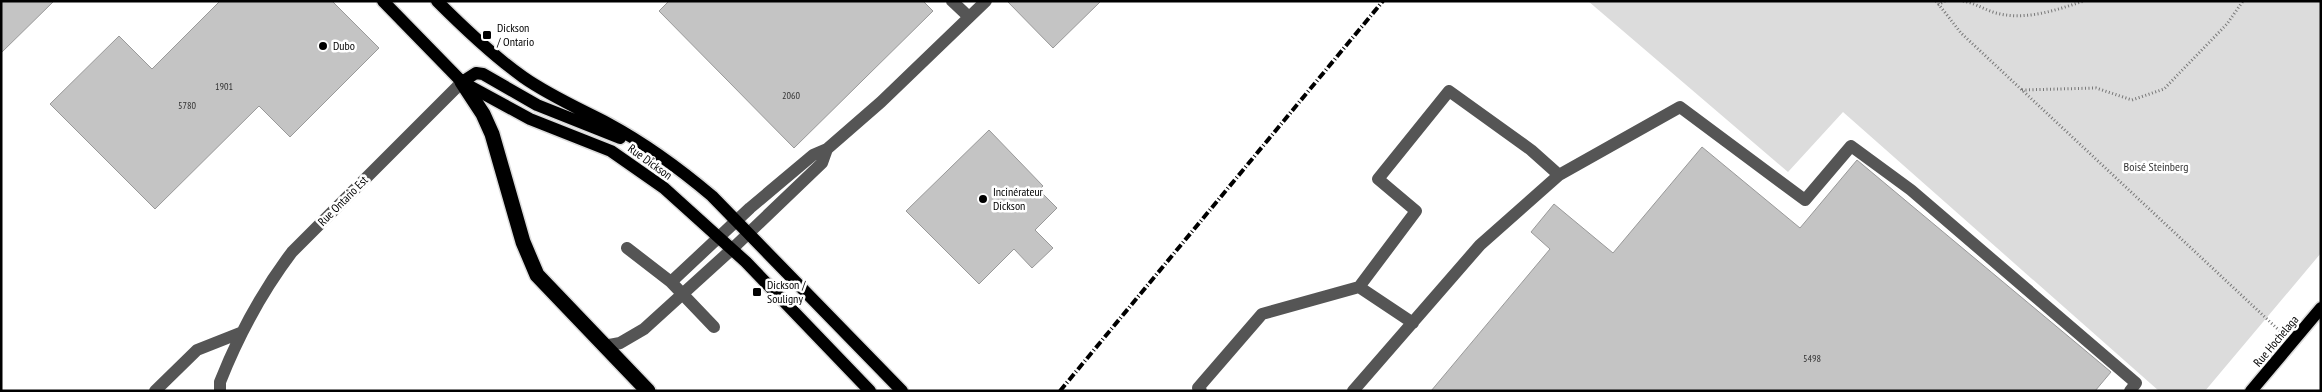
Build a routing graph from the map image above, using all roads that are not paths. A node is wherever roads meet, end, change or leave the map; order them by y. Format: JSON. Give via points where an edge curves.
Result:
{"nodes":[{"id":1,"x":382,"y":1,"type":"edge"},
{"id":2,"x":437,"y":1,"type":"edge"},
{"id":3,"x":952,"y":1,"type":"edge"},
{"id":4,"x":986,"y":1,"type":"edge"},
{"id":5,"x":969,"y":17,"type":"junction"},
{"id":6,"x":462,"y":82,"type":"junction"},
{"id":7,"x":650,"y":150,"type":"junction"},
{"id":8,"x":827,"y":150,"type":"junction"},
{"id":9,"x":1559,"y":175,"type":"junction"},
{"id":10,"x":736,"y":222,"type":"junction"},
{"id":11,"x":748,"y":234,"type":"junction"},
{"id":12,"x":719,"y":238,"type":"junction"},
{"id":13,"x":627,"y":248,"type":"dead end"},
{"id":14,"x":731,"y":250,"type":"junction"},
{"id":15,"x":672,"y":282,"type":"junction"},
{"id":16,"x":1359,"y":287,"type":"junction"},
{"id":17,"x":684,"y":294,"type":"junction"},
{"id":18,"x":2321,"y":308,"type":"edge"},
{"id":19,"x":1413,"y":323,"type":"junction"},
{"id":20,"x":714,"y":327,"type":"dead end"},
{"id":21,"x":240,"y":333,"type":"junction"},
{"id":22,"x":604,"y":346,"type":"junction"},
{"id":23,"x":155,"y":391,"type":"edge"},
{"id":24,"x":220,"y":391,"type":"edge"},
{"id":25,"x":648,"y":391,"type":"edge"},
{"id":26,"x":870,"y":391,"type":"edge"},
{"id":27,"x":902,"y":391,"type":"edge"},
{"id":28,"x":1201,"y":391,"type":"edge"},
{"id":29,"x":1353,"y":391,"type":"edge"},
{"id":30,"x":2130,"y":391,"type":"edge"},
{"id":31,"x":2251,"y":391,"type":"edge"}],
"edges":[{"from":1,"to":6,"type":"main road","name":"Rue Dickson"},
{"from":2,"to":7,"type":"main road","name":"Rue Dickson","via":[[492,53],[523,77]]},
{"from":3,"to":5,"type":"street"},
{"from":4,"to":5,"type":"street"},
{"from":5,"to":8,"type":"street"},
{"from":6,"to":7,"type":"main road","via":[[476,73],[483,74],[537,105]]},
{"from":6,"to":12,"type":"main road","name":"Rue Dickson","via":[[503,106],[593,143],[627,161],[664,188]]},
{"from":6,"to":21,"type":"street","name":"Rue Ontario Est","via":[[292,252]]},
{"from":6,"to":22,"type":"highway","via":[[492,134],[523,242],[537,275]]},
{"from":7,"to":10,"type":"main road","name":"Rue Dickson","via":[[692,180]]},
{"from":8,"to":10,"type":"street","via":[[813,155]]},
{"from":8,"to":11,"type":"street","via":[[822,163]]},
{"from":9,"to":16,"type":"street","via":[[1531,150],[1449,91],[1378,179],[1416,211]]},
{"from":9,"to":19,"type":"street","via":[[1480,245]]},
{"from":9,"to":30,"type":"street","via":[[1680,107],[1805,200],[1851,146],[1911,190],[2136,383]]},
{"from":10,"to":11,"type":"main road","name":"Rue Dickson"},
{"from":10,"to":12,"type":"street"},
{"from":11,"to":14,"type":"street"},
{"from":11,"to":27,"type":"main road","name":"Rue Dickson"},
{"from":12,"to":14,"type":"main road","name":"Rue Dickson"},
{"from":12,"to":15,"type":"street"},
{"from":13,"to":15,"type":"street"},
{"from":14,"to":17,"type":"street"},
{"from":14,"to":26,"type":"main road","name":"Rue Dickson"},
{"from":15,"to":17,"type":"street"},
{"from":16,"to":19,"type":"street"},
{"from":16,"to":28,"type":"street","via":[[1262,314],[1198,388]]},
{"from":17,"to":20,"type":"street"},
{"from":17,"to":22,"type":"street","via":[[633,336]]},
{"from":18,"to":31,"type":"main road","name":"Rue Hochelaga"},
{"from":19,"to":29,"type":"street"},
{"from":21,"to":23,"type":"street","via":[[197,350]]},
{"from":21,"to":24,"type":"street","name":"Rue Ontario Est","via":[[220,382]]},
{"from":22,"to":25,"type":"highway"}]}
